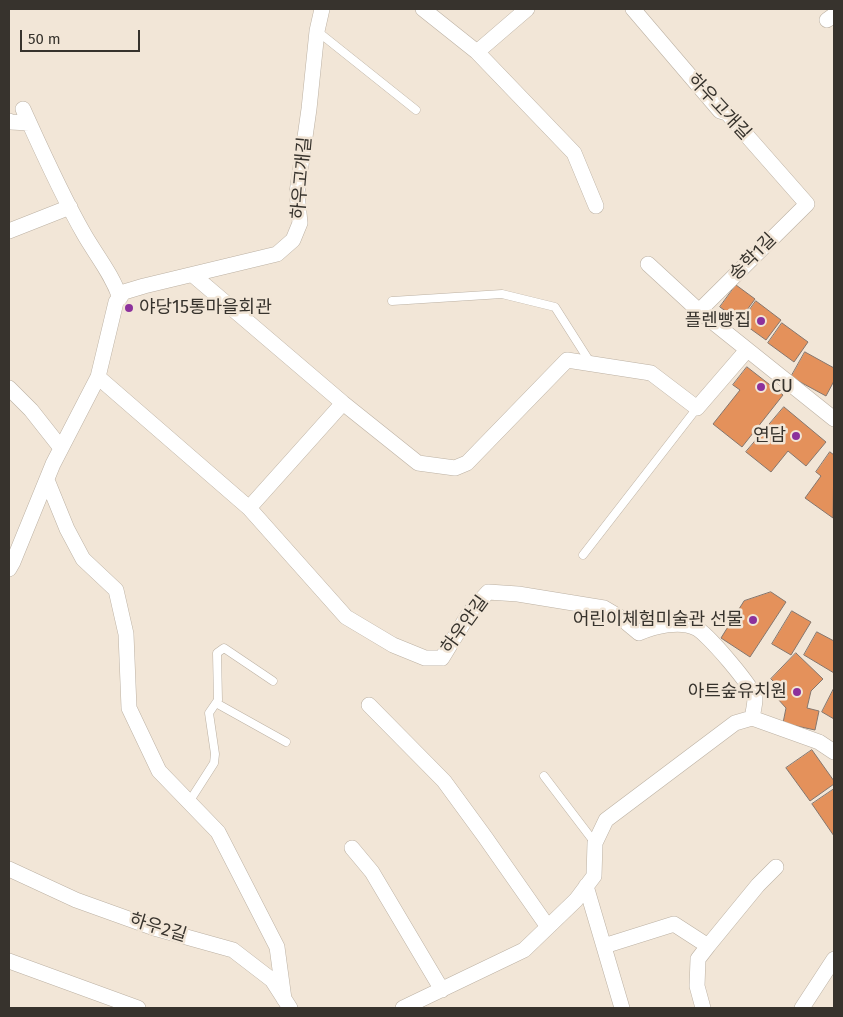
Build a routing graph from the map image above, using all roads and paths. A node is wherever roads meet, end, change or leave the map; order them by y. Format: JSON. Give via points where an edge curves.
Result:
{"nodes":[{"id":1,"x":322,"y":9,"type":"edge"},
{"id":2,"x":423,"y":9,"type":"edge"},
{"id":3,"x":527,"y":9,"type":"edge"},
{"id":4,"x":633,"y":9,"type":"edge"},
{"id":5,"x":317,"y":31,"type":"junction"},
{"id":6,"x":477,"y":52,"type":"junction"},
{"id":7,"x":416,"y":110,"type":"dead end"},
{"id":8,"x":9,"y":121,"type":"edge"},
{"id":9,"x":807,"y":204,"type":"joint"},
{"id":10,"x":596,"y":206,"type":"dead end"},
{"id":11,"x":70,"y":207,"type":"junction"},
{"id":12,"x":9,"y":231,"type":"edge"},
{"id":13,"x":648,"y":264,"type":"dead end"},
{"id":14,"x":193,"y":275,"type":"junction"},
{"id":15,"x":120,"y":298,"type":"junction"},
{"id":16,"x":392,"y":301,"type":"dead end"},
{"id":17,"x":699,"y":311,"type":"junction"},
{"id":18,"x":748,"y":350,"type":"junction"},
{"id":19,"x":591,"y":364,"type":"junction"},
{"id":20,"x":98,"y":377,"type":"junction"},
{"id":21,"x":9,"y":388,"type":"edge"},
{"id":22,"x":343,"y":402,"type":"junction"},
{"id":23,"x":697,"y":408,"type":"junction"},
{"id":24,"x":834,"y":419,"type":"edge"},
{"id":25,"x":61,"y":448,"type":"junction"},
{"id":26,"x":47,"y":480,"type":"junction"},
{"id":27,"x":249,"y":508,"type":"junction"},
{"id":28,"x":582,"y":555,"type":"dead end"},
{"id":29,"x":9,"y":569,"type":"edge"},
{"id":30,"x":273,"y":682,"type":"dead end"},
{"id":31,"x":216,"y":704,"type":"junction"},
{"id":32,"x":369,"y":704,"type":"dead end"},
{"id":33,"x":752,"y":718,"type":"junction"},
{"id":34,"x":286,"y":742,"type":"dead end"},
{"id":35,"x":834,"y":752,"type":"edge"},
{"id":36,"x":544,"y":776,"type":"dead end"},
{"id":37,"x":189,"y":802,"type":"junction"},
{"id":38,"x":594,"y":843,"type":"junction"},
{"id":39,"x":352,"y":848,"type":"dead end"},
{"id":40,"x":776,"y":867,"type":"dead end"},
{"id":41,"x":9,"y":869,"type":"edge"},
{"id":42,"x":586,"y":886,"type":"junction"},
{"id":43,"x":548,"y":927,"type":"junction"},
{"id":44,"x":604,"y":946,"type":"junction"},
{"id":45,"x":708,"y":946,"type":"junction"},
{"id":46,"x":834,"y":959,"type":"edge"},
{"id":47,"x":9,"y":961,"type":"edge"},
{"id":48,"x":442,"y":990,"type":"junction"},
{"id":49,"x":287,"y":1003,"type":"edge"},
{"id":50,"x":138,"y":1008,"type":"edge"},
{"id":51,"x":403,"y":1008,"type":"edge"},
{"id":52,"x":622,"y":1008,"type":"edge"},
{"id":53,"x":703,"y":1008,"type":"edge"},
{"id":54,"x":802,"y":1008,"type":"edge"}],
"edges":[{"from":1,"to":5,"type":"street","name":"하우고개길"},
{"from":2,"to":6,"type":"street"},
{"from":3,"to":6,"type":"street"},
{"from":4,"to":9,"type":"street","name":"하우고개길","via":[[720,111],[728,113]]},
{"from":5,"to":7,"type":"lane"},
{"from":5,"to":14,"type":"street","name":"하우고개길","via":[[298,193],[300,223],[294,240],[276,254]]},
{"from":6,"to":10,"type":"street","via":[[574,153]]},
{"from":8,"to":11,"type":"street","via":[[26,116]]},
{"from":9,"to":17,"type":"street","name":"송학1길"},
{"from":11,"to":12,"type":"street"},
{"from":11,"to":15,"type":"street"},
{"from":13,"to":17,"type":"street"},
{"from":14,"to":15,"type":"street","name":"하우고개길","via":[[124,292]]},
{"from":14,"to":22,"type":"street"},
{"from":15,"to":20,"type":"street","via":[[116,302]]},
{"from":16,"to":19,"type":"lane","via":[[502,294],[555,307]]},
{"from":17,"to":18,"type":"street"},
{"from":18,"to":23,"type":"street"},
{"from":18,"to":24,"type":"street"},
{"from":19,"to":22,"type":"street","via":[[567,360],[467,463],[455,468],[418,463]]},
{"from":19,"to":23,"type":"street","via":[[651,373]]},
{"from":20,"to":25,"type":"street"},
{"from":20,"to":27,"type":"street"},
{"from":21,"to":25,"type":"street","via":[[32,410]]},
{"from":22,"to":27,"type":"street"},
{"from":23,"to":28,"type":"lane"},
{"from":25,"to":26,"type":"street"},
{"from":26,"to":29,"type":"street"},
{"from":26,"to":37,"type":"street","via":[[83,559],[116,590],[126,634],[129,708],[159,771]]},
{"from":27,"to":33,"type":"street","name":"하우안길","via":[[346,617],[393,645],[425,658],[442,658],[470,612],[488,592],[604,608],[639,632],[682,624],[697,628],[743,677],[755,697]]},
{"from":30,"to":31,"type":"lane","via":[[224,648],[218,653]]},
{"from":31,"to":34,"type":"lane"},
{"from":31,"to":37,"type":"lane","via":[[209,713],[214,763]]},
{"from":32,"to":43,"type":"street","via":[[444,781]]},
{"from":33,"to":35,"type":"street","via":[[819,742]]},
{"from":33,"to":38,"type":"street","via":[[735,723],[606,820]]},
{"from":36,"to":38,"type":"lane"},
{"from":37,"to":49,"type":"street","via":[[218,832],[276,947]]},
{"from":38,"to":42,"type":"street","via":[[594,876]]},
{"from":39,"to":48,"type":"street","via":[[372,872]]},
{"from":40,"to":45,"type":"street","via":[[758,884]]},
{"from":41,"to":49,"type":"street","name":"하우2길","via":[[76,900],[136,922],[233,950],[272,980]]},
{"from":42,"to":43,"type":"street"},
{"from":42,"to":44,"type":"street"},
{"from":43,"to":48,"type":"street","via":[[524,950]]},
{"from":44,"to":45,"type":"street","via":[[674,924]]},
{"from":44,"to":52,"type":"street"},
{"from":45,"to":53,"type":"street","via":[[698,958],[697,986]]},
{"from":46,"to":54,"type":"street"},
{"from":47,"to":50,"type":"street"},
{"from":48,"to":51,"type":"street"}]}
